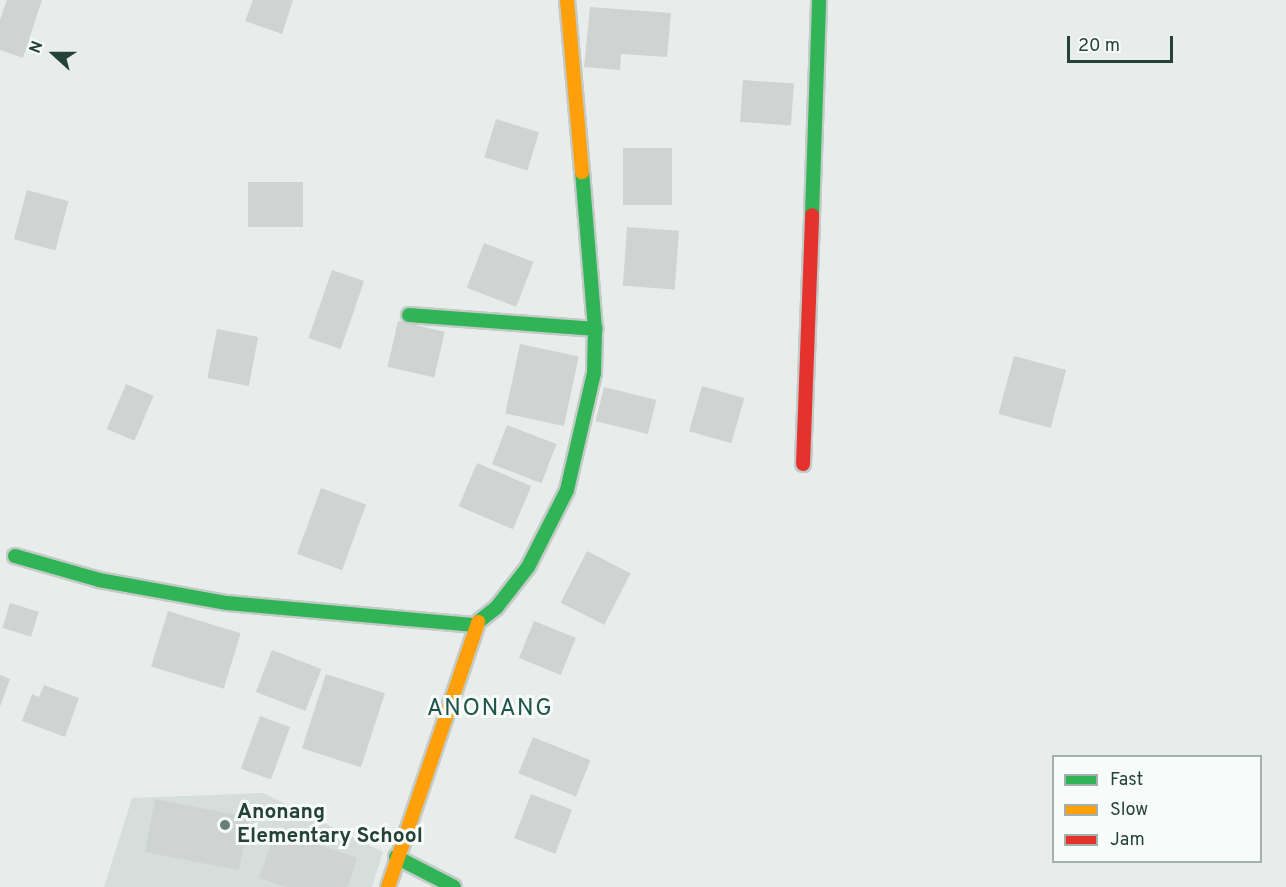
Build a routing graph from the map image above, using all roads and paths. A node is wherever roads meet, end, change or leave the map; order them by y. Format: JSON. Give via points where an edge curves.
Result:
{"nodes":[{"id":1,"x":567,"y":0,"type":"edge"},
{"id":2,"x":819,"y":0,"type":"edge"},
{"id":3,"x":409,"y":315,"type":"dead end"},
{"id":4,"x":594,"y":329,"type":"junction"},
{"id":5,"x":803,"y":464,"type":"dead end"},
{"id":6,"x":15,"y":556,"type":"dead end"},
{"id":7,"x":475,"y":625,"type":"junction"},
{"id":8,"x":396,"y":857,"type":"junction"},
{"id":9,"x":388,"y":887,"type":"edge"},
{"id":10,"x":454,"y":887,"type":"edge"}],
"edges":[{"from":1,"to":4,"type":"street"},
{"from":2,"to":5,"type":"street"},
{"from":3,"to":4,"type":"street"},
{"from":4,"to":7,"type":"street","via":[[594,373],[567,490],[528,567],[496,608]]},
{"from":6,"to":7,"type":"street","via":[[99,579],[227,603]]},
{"from":7,"to":8,"type":"street"},
{"from":8,"to":9,"type":"street"},
{"from":8,"to":10,"type":"street"}]}
